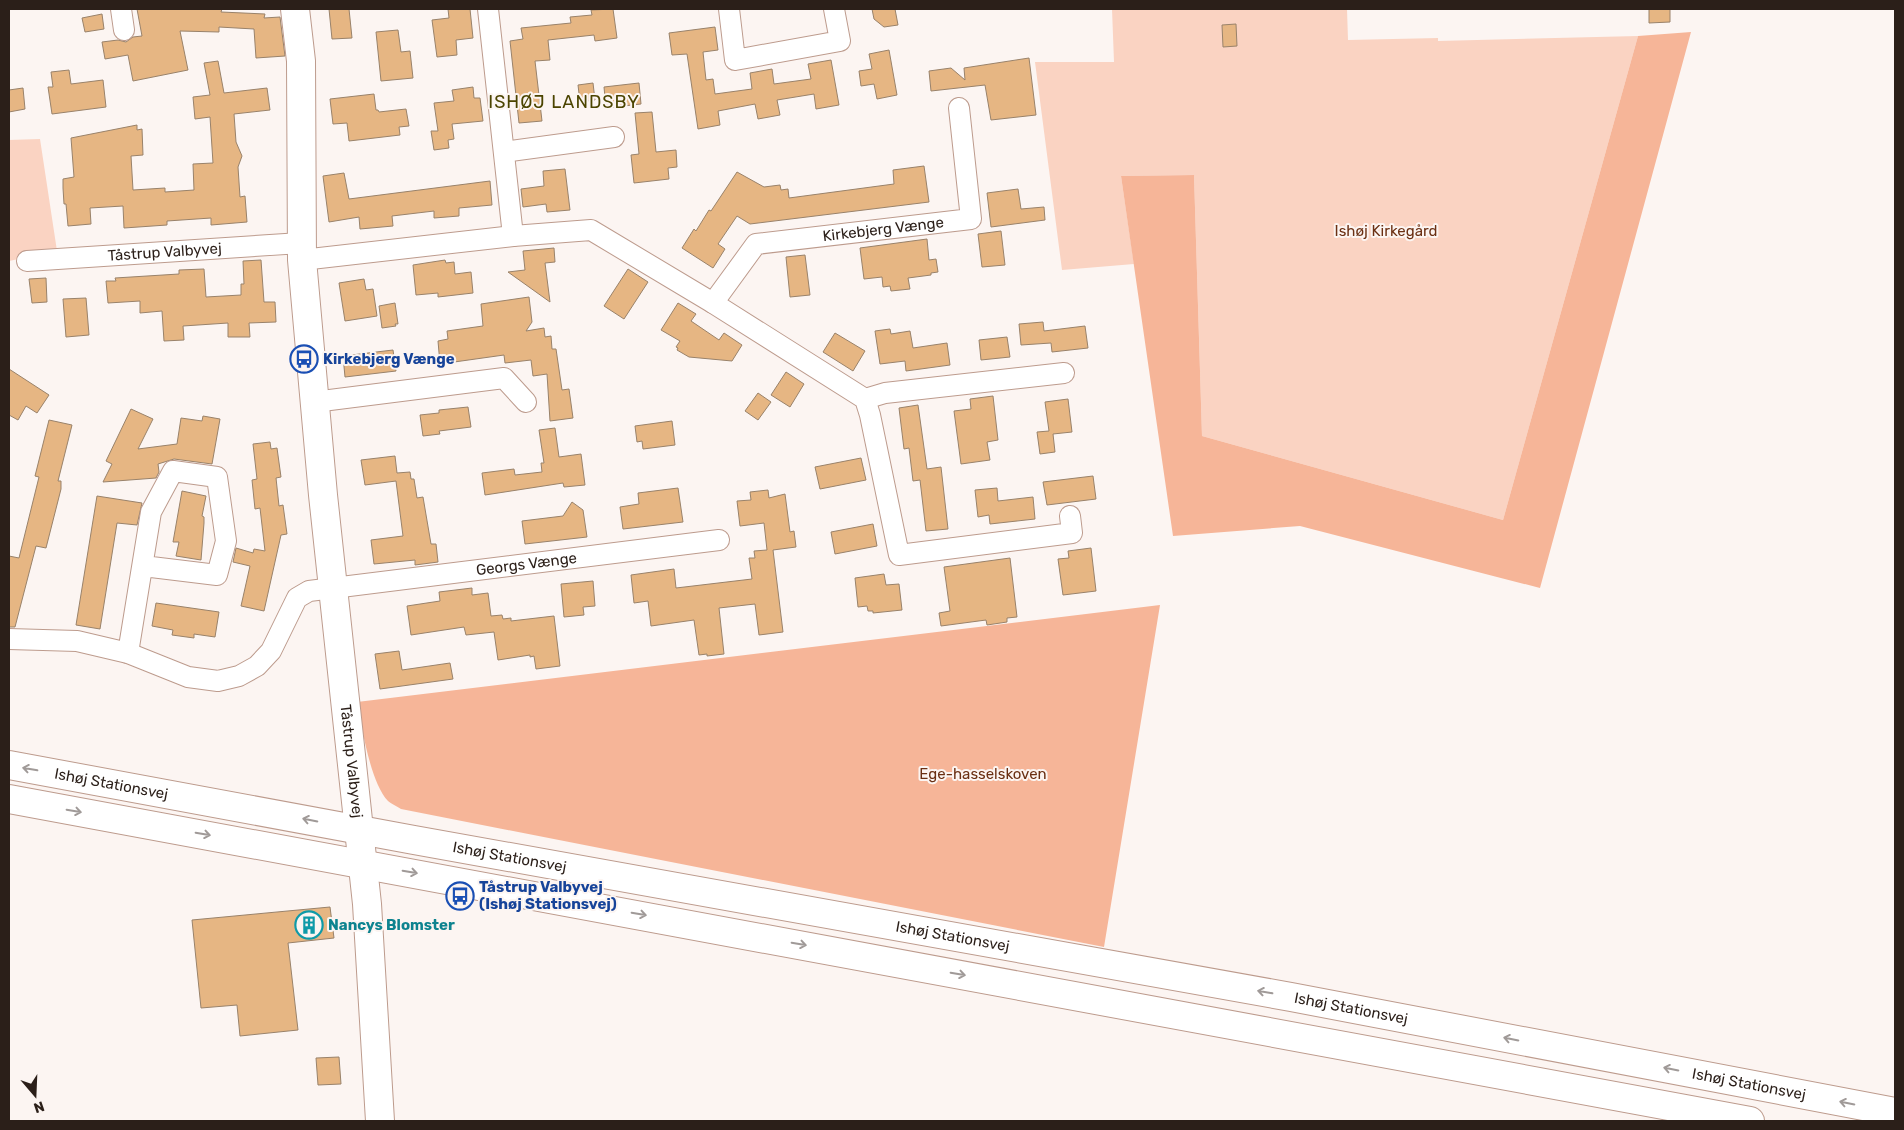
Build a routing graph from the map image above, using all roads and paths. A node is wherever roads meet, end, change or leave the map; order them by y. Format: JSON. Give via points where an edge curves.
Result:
{"nodes":[{"id":1,"x":121,"y":9,"type":"edge"},
{"id":2,"x":296,"y":9,"type":"edge"},
{"id":3,"x":488,"y":9,"type":"edge"},
{"id":4,"x":729,"y":9,"type":"edge"},
{"id":5,"x":834,"y":9,"type":"edge"},
{"id":6,"x":124,"y":30,"type":"dead end"},
{"id":7,"x":959,"y":108,"type":"dead end"},
{"id":8,"x":614,"y":137,"type":"dead end"},
{"id":9,"x":504,"y":152,"type":"junction"},
{"id":10,"x":513,"y":236,"type":"junction"},
{"id":11,"x":302,"y":251,"type":"junction"},
{"id":12,"x":27,"y":261,"type":"dead end"},
{"id":13,"x":713,"y":303,"type":"junction"},
{"id":14,"x":1064,"y":373,"type":"dead end"},
{"id":15,"x":865,"y":399,"type":"junction"},
{"id":16,"x":314,"y":402,"type":"junction"},
{"id":17,"x":526,"y":402,"type":"dead end"},
{"id":18,"x":1070,"y":516,"type":"dead end"},
{"id":19,"x":719,"y":540,"type":"dead end"},
{"id":20,"x":143,"y":566,"type":"junction"},
{"id":21,"x":333,"y":588,"type":"junction"},
{"id":22,"x":9,"y":639,"type":"edge"},
{"id":23,"x":128,"y":653,"type":"junction"},
{"id":24,"x":9,"y":765,"type":"edge"},
{"id":25,"x":9,"y":799,"type":"edge"},
{"id":26,"x":358,"y":830,"type":"junction"},
{"id":27,"x":362,"y":864,"type":"junction"},
{"id":28,"x":1895,"y":1112,"type":"edge"},
{"id":29,"x":380,"y":1121,"type":"edge"},
{"id":30,"x":1750,"y":1121,"type":"edge"}],
"edges":[{"from":1,"to":6,"type":"street"},
{"from":2,"to":11,"type":"main road","name":"Tåstrup Valbyvej","via":[[301,61]]},
{"from":3,"to":9,"type":"street"},
{"from":4,"to":5,"type":"street","via":[[735,60],[840,41]]},
{"from":7,"to":13,"type":"street","name":"Kirkebjerg Vænge","via":[[971,219],[756,244]]},
{"from":8,"to":9,"type":"street"},
{"from":9,"to":10,"type":"street"},
{"from":10,"to":11,"type":"street"},
{"from":10,"to":13,"type":"street","via":[[591,230]]},
{"from":11,"to":12,"type":"street","name":"Tåstrup Valbyvej"},
{"from":11,"to":16,"type":"main road","name":"Tåstrup Valbyvej"},
{"from":13,"to":15,"type":"street"},
{"from":14,"to":15,"type":"street","via":[[885,393]]},
{"from":15,"to":18,"type":"street","via":[[899,555],[1072,533]]},
{"from":16,"to":17,"type":"street","via":[[504,378]]},
{"from":16,"to":21,"type":"main road","name":"Tåstrup Valbyvej"},
{"from":19,"to":21,"type":"street","name":"Georgs Vænge"},
{"from":20,"to":20,"type":"street","via":[[151,512],[173,471],[217,476],[226,541],[217,575]]},
{"from":20,"to":23,"type":"street"},
{"from":21,"to":23,"type":"street","name":"Georgs Vænge","via":[[309,590],[297,598],[271,651],[258,666],[239,676],[218,681],[188,677]]},
{"from":21,"to":26,"type":"main road","name":"Tåstrup Valbyvej"},
{"from":22,"to":23,"type":"street","name":"Georgs Vænge","via":[[77,642]]},
{"from":26,"to":24,"type":"main road","name":"Ishøj Stationsvej","one_way":true},
{"from":25,"to":27,"type":"main road","one_way":true},
{"from":26,"to":27,"type":"main road","name":"Tåstrup Valbyvej"},
{"from":28,"to":26,"type":"main road","name":"Ishøj Stationsvej","one_way":true,"via":[[1291,997]]},
{"from":27,"to":29,"type":"main road","name":"Tåstrup Valbyvej"},
{"from":27,"to":30,"type":"main road","one_way":true}]}
